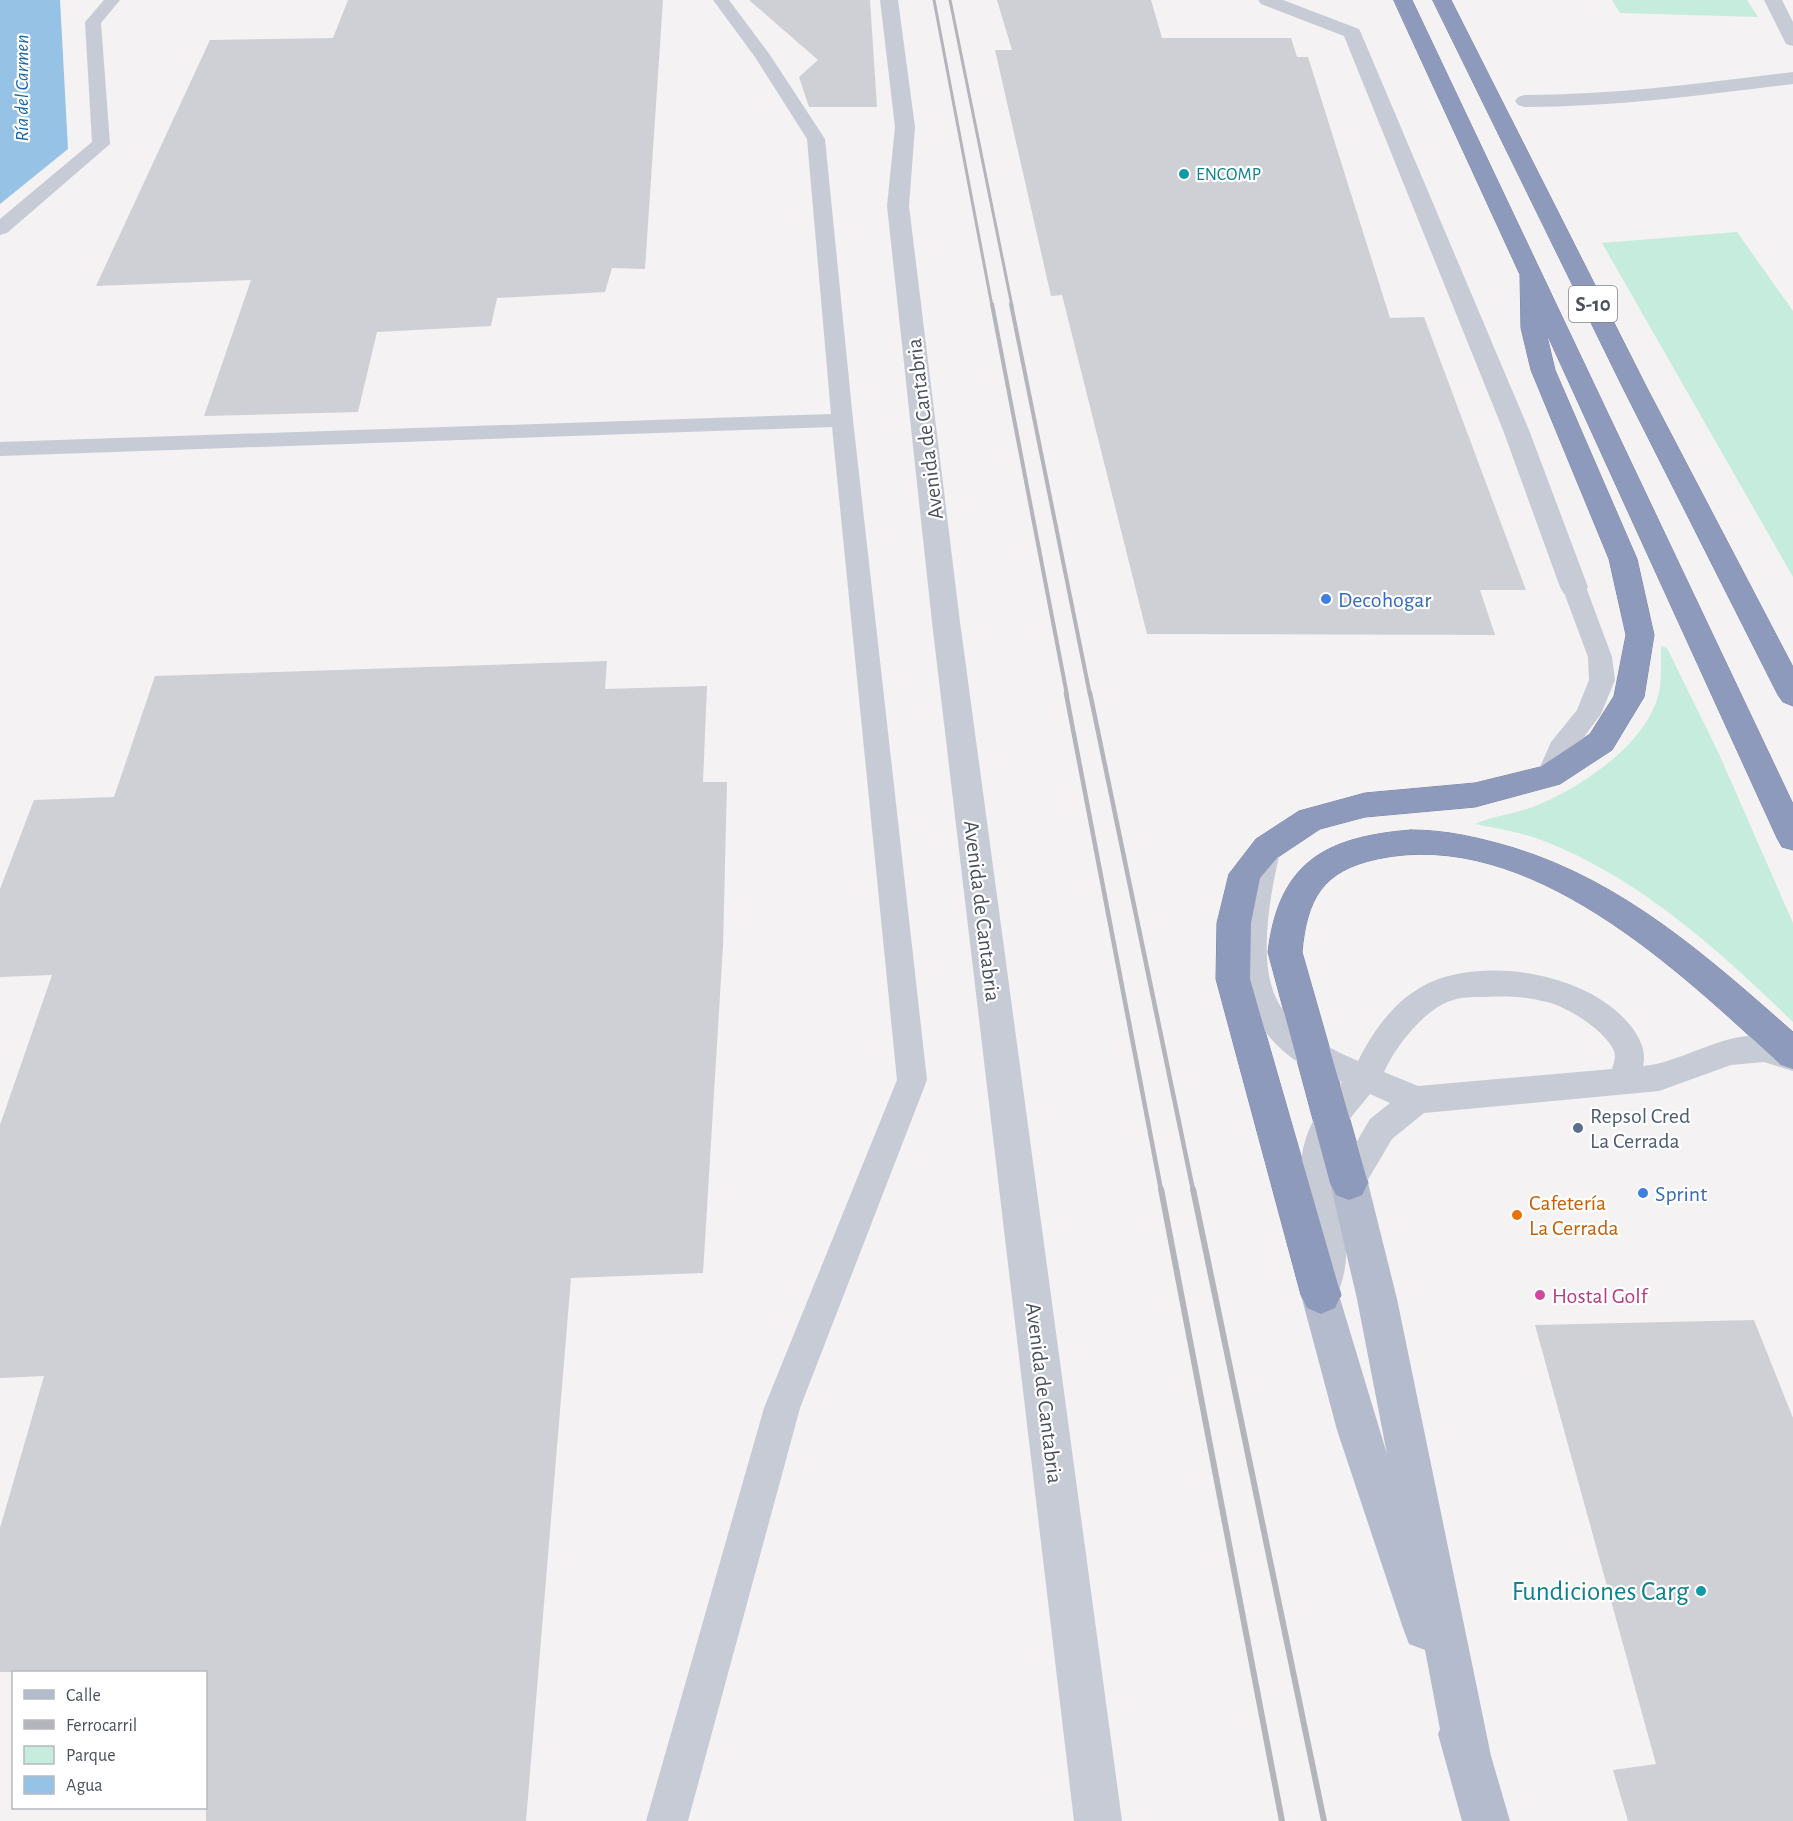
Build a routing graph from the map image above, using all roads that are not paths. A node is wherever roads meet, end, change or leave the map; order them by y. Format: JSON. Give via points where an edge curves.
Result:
{"nodes":[{"id":1,"x":112,"y":0,"type":"edge"},
{"id":2,"x":721,"y":0,"type":"edge"},
{"id":3,"x":889,"y":0,"type":"edge"},
{"id":4,"x":1267,"y":0,"type":"edge"},
{"id":5,"x":1403,"y":0,"type":"edge"},
{"id":6,"x":1442,"y":0,"type":"edge"},
{"id":7,"x":1773,"y":0,"type":"edge"},
{"id":8,"x":1793,"y":40,"type":"edge"},
{"id":9,"x":1793,"y":78,"type":"edge"},
{"id":10,"x":1525,"y":101,"type":"dead end"},
{"id":11,"x":0,"y":230,"type":"edge"},
{"id":12,"x":1531,"y":273,"type":"junction"},
{"id":13,"x":842,"y":420,"type":"junction"},
{"id":14,"x":0,"y":449,"type":"edge"},
{"id":15,"x":1574,"y":588,"type":"joint"},
{"id":16,"x":1748,"y":606,"type":"junction"},
{"id":17,"x":1793,"y":665,"type":"edge"},
{"id":18,"x":1793,"y":695,"type":"edge"},
{"id":19,"x":1549,"y":776,"type":"junction"},
{"id":20,"x":1793,"y":838,"type":"edge"},
{"id":21,"x":1267,"y":848,"type":"junction"},
{"id":22,"x":1314,"y":1056,"type":"junction"},
{"id":23,"x":1793,"y":1056,"type":"edge"},
{"id":24,"x":1364,"y":1078,"type":"junction"},
{"id":25,"x":1621,"y":1082,"type":"junction"},
{"id":26,"x":1417,"y":1100,"type":"junction"},
{"id":27,"x":1332,"y":1116,"type":"junction"},
{"id":28,"x":1349,"y":1183,"type":"junction"},
{"id":29,"x":1321,"y":1295,"type":"junction"},
{"id":30,"x":1468,"y":1755,"type":"junction"},
{"id":31,"x":667,"y":1821,"type":"edge"},
{"id":32,"x":1098,"y":1821,"type":"edge"},
{"id":33,"x":1486,"y":1821,"type":"edge"}],
"edges":[{"from":1,"to":11,"type":"lane","via":[[93,22],[101,144]]},
{"from":2,"to":13,"type":"lane","via":[[816,139]]},
{"from":3,"to":32,"type":"street","name":"Avenida de Cantabria","via":[[905,126],[898,206]]},
{"from":4,"to":15,"type":"street","via":[[1352,33],[1516,430]]},
{"from":5,"to":12,"type":"highway","number":"S-10"},
{"from":6,"to":16,"type":"highway","number":"S-10"},
{"from":7,"to":8,"type":"street"},
{"from":9,"to":10,"type":"street","via":[[1641,97]]},
{"from":12,"to":19,"type":"highway","via":[[1533,328],[1544,370],[1623,559],[1640,635],[1629,697],[1601,742]]},
{"from":12,"to":20,"type":"highway","number":"S-10"},
{"from":13,"to":14,"type":"lane"},
{"from":13,"to":31,"type":"lane","via":[[912,1080],[782,1408]]},
{"from":15,"to":19,"type":"lane","via":[[1600,657],[1602,680],[1588,714],[1560,749]]},
{"from":16,"to":17,"type":"highway"},
{"from":16,"to":18,"type":"highway","number":"S-10"},
{"from":19,"to":21,"type":"highway","via":[[1475,795],[1365,805],[1310,819]]},
{"from":21,"to":22,"type":"lane","via":[[1259,883],[1252,957],[1257,988],[1266,1010],[1280,1028]]},
{"from":21,"to":29,"type":"highway","via":[[1245,874],[1234,923],[1233,979]]},
{"from":22,"to":23,"type":"highway","via":[[1285,952],[1287,922],[1299,892],[1319,869],[1348,854],[1384,844],[1424,840],[1524,862],[1591,892],[1651,931]]},
{"from":22,"to":24,"type":"lane"},
{"from":22,"to":27,"type":"highway"},
{"from":23,"to":25,"type":"lane","via":[[1764,1049],[1731,1052],[1659,1078]]},
{"from":24,"to":25,"type":"lane","via":[[1383,1044],[1405,1017],[1443,991],[1498,982],[1553,991],[1590,1008],[1614,1028],[1629,1049],[1629,1067]]},
{"from":24,"to":26,"type":"lane"},
{"from":24,"to":27,"type":"lane"},
{"from":25,"to":26,"type":"lane"},
{"from":26,"to":28,"type":"lane","via":[[1381,1129]]},
{"from":27,"to":28,"type":"highway"},
{"from":27,"to":29,"type":"lane","via":[[1317,1148],[1316,1168],[1331,1253]]},
{"from":28,"to":30,"type":"main road","via":[[1380,1311]]},
{"from":29,"to":30,"type":"main road","via":[[1358,1430]]},
{"from":30,"to":33,"type":"main road"}]}
